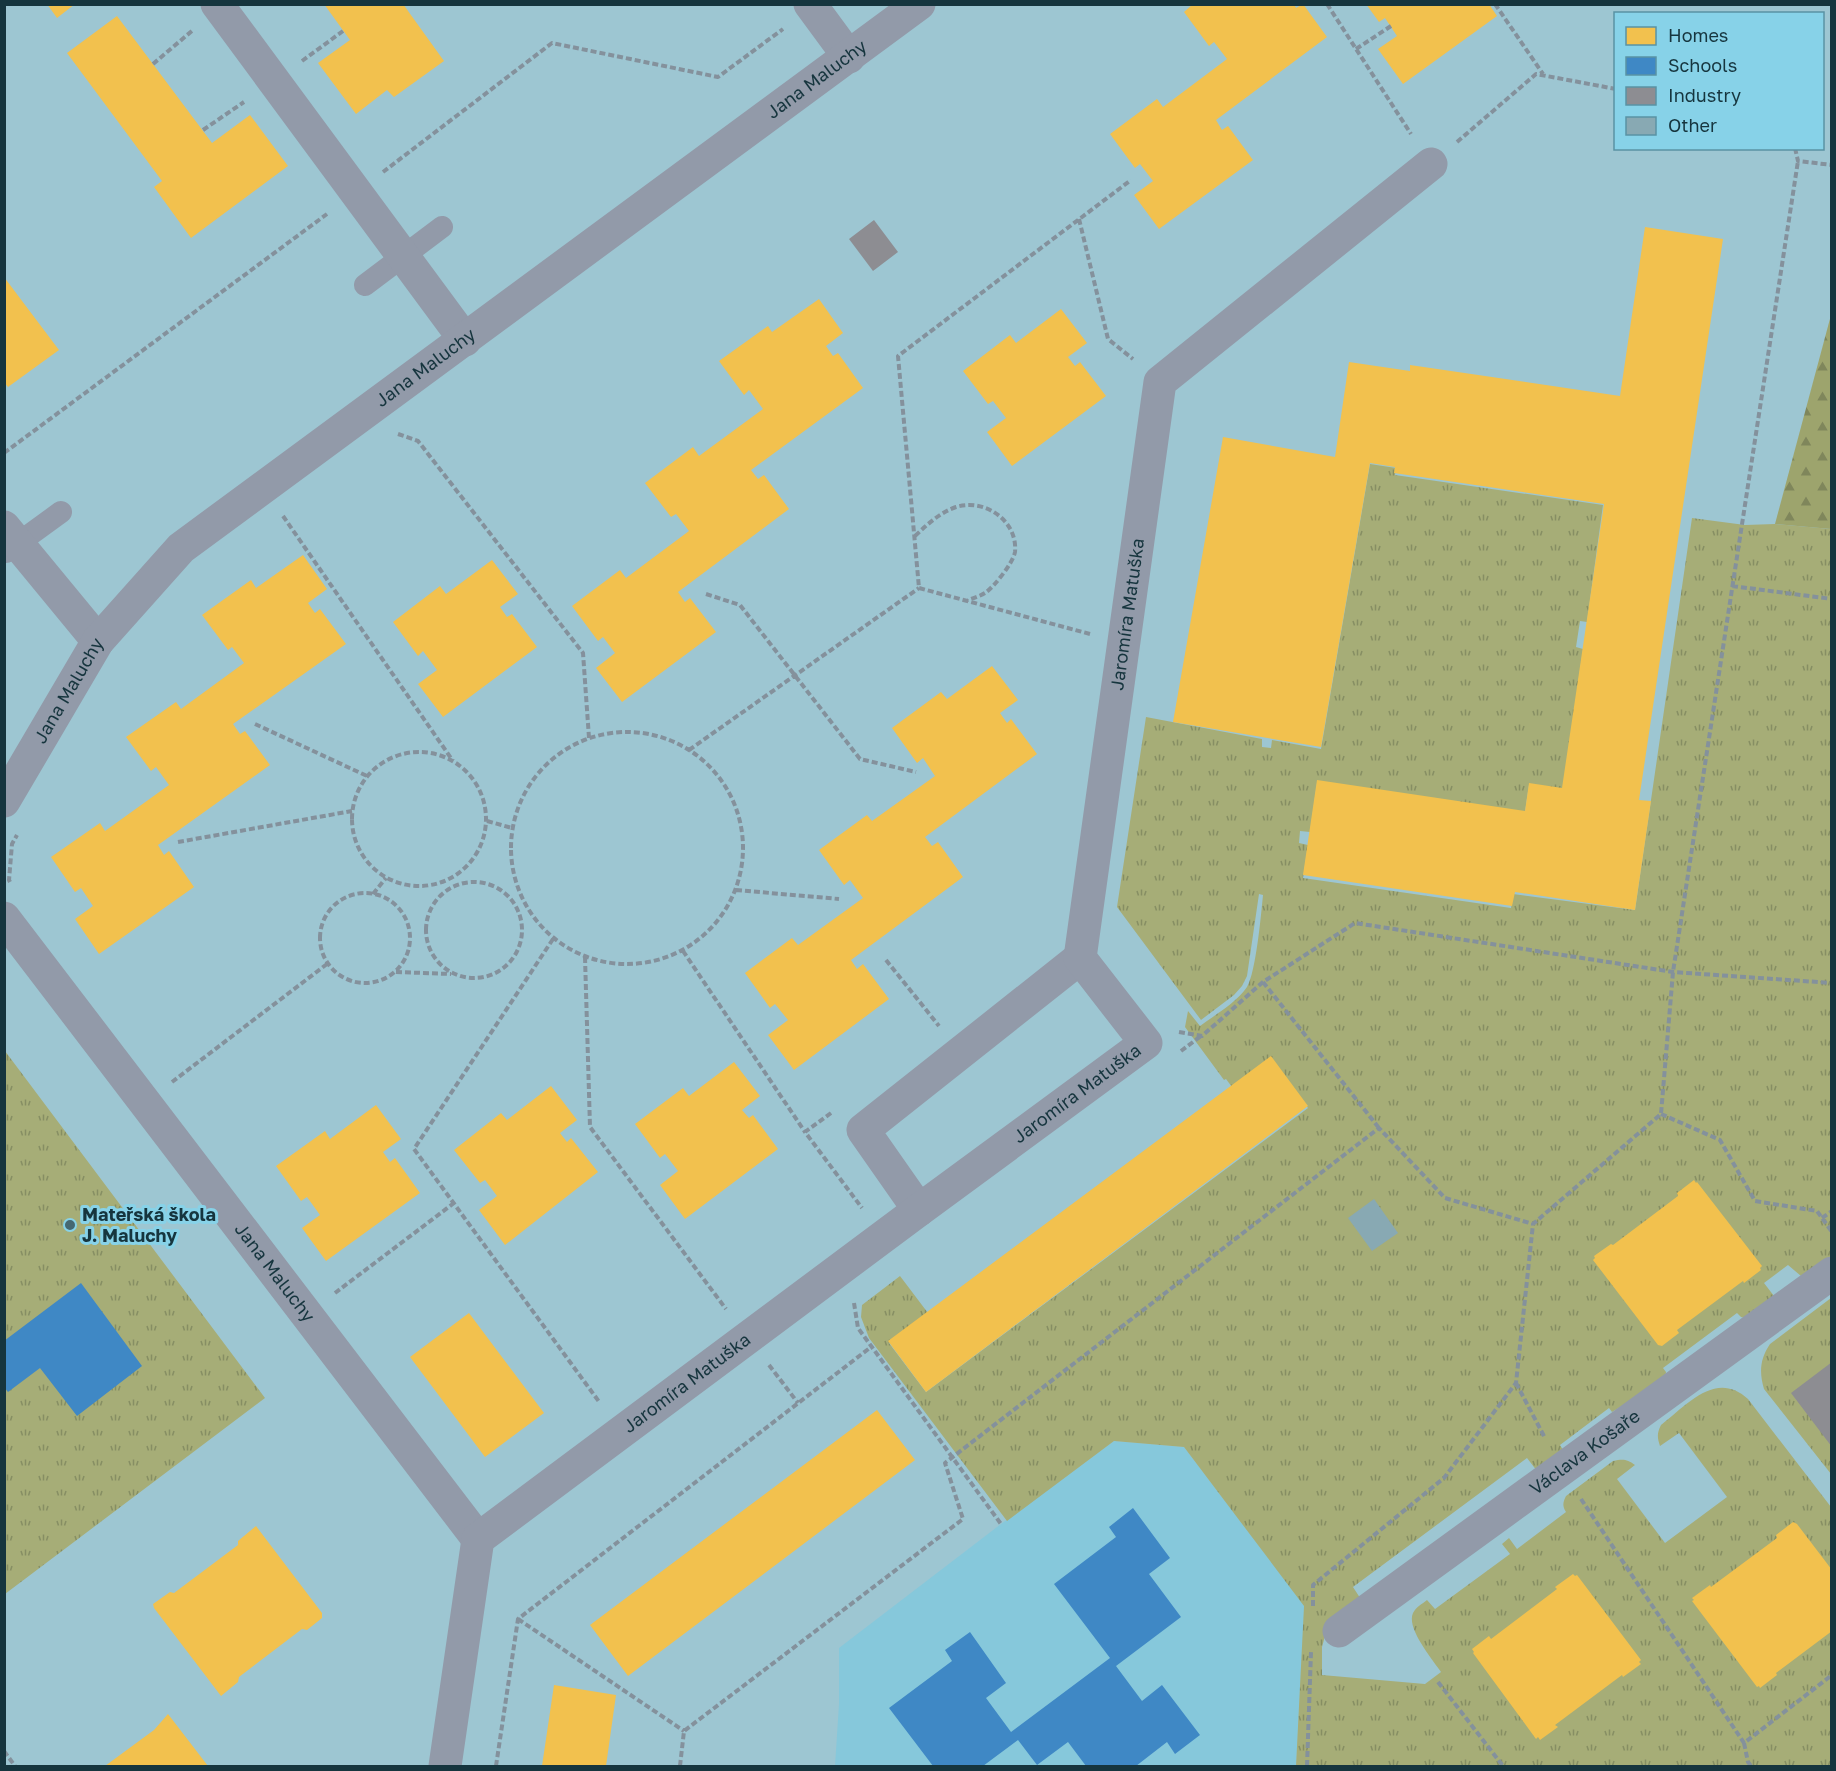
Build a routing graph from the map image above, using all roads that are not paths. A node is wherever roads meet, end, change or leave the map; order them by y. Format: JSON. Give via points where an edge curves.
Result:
{"nodes":[{"id":1,"x":810,"y":4,"type":"edge"},
{"id":2,"x":920,"y":4,"type":"edge"},
{"id":3,"x":218,"y":6,"type":"edge"},
{"id":4,"x":849,"y":57,"type":"junction"},
{"id":5,"x":1431,"y":164,"type":"road end"},
{"id":6,"x":442,"y":227,"type":"dead end"},
{"id":7,"x":402,"y":256,"type":"junction"},
{"id":8,"x":365,"y":285,"type":"dead end"},
{"id":9,"x":465,"y":340,"type":"junction"},
{"id":10,"x":62,"y":512,"type":"dead end"},
{"id":11,"x":9,"y":541,"type":"edge"},
{"id":12,"x":98,"y":641,"type":"junction"},
{"id":13,"x":4,"y":801,"type":"edge"},
{"id":14,"x":10,"y":904,"type":"edge"},
{"id":15,"x":1080,"y":958,"type":"junction"},
{"id":16,"x":919,"y":1210,"type":"junction"},
{"id":17,"x":1832,"y":1273,"type":"edge"},
{"id":18,"x":478,"y":1539,"type":"junction"},
{"id":19,"x":1325,"y":1636,"type":"road end"},
{"id":20,"x":445,"y":1767,"type":"edge"}],
"edges":[{"from":1,"to":4,"type":"street"},
{"from":2,"to":4,"type":"street","name":"Jana Maluchy"},
{"from":3,"to":7,"type":"street"},
{"from":4,"to":9,"type":"street","name":"Jana Maluchy"},
{"from":5,"to":15,"type":"street","name":"Jaromíra Matuška","via":[[1160,382]]},
{"from":6,"to":7,"type":"lane"},
{"from":7,"to":8,"type":"lane"},
{"from":7,"to":9,"type":"street"},
{"from":9,"to":12,"type":"street","name":"Jana Maluchy","via":[[181,548]]},
{"from":10,"to":11,"type":"lane"},
{"from":11,"to":12,"type":"street"},
{"from":12,"to":13,"type":"street","name":"Jana Maluchy"},
{"from":14,"to":18,"type":"street","name":"Jana Maluchy"},
{"from":15,"to":16,"type":"street","via":[[863,1130]]},
{"from":15,"to":16,"type":"street","name":"Jaromíra Matuška","via":[[1146,1043]]},
{"from":16,"to":18,"type":"street","name":"Jaromíra Matuška"},
{"from":17,"to":19,"type":"street","name":"Václava Košaře"},
{"from":18,"to":20,"type":"street"}]}
